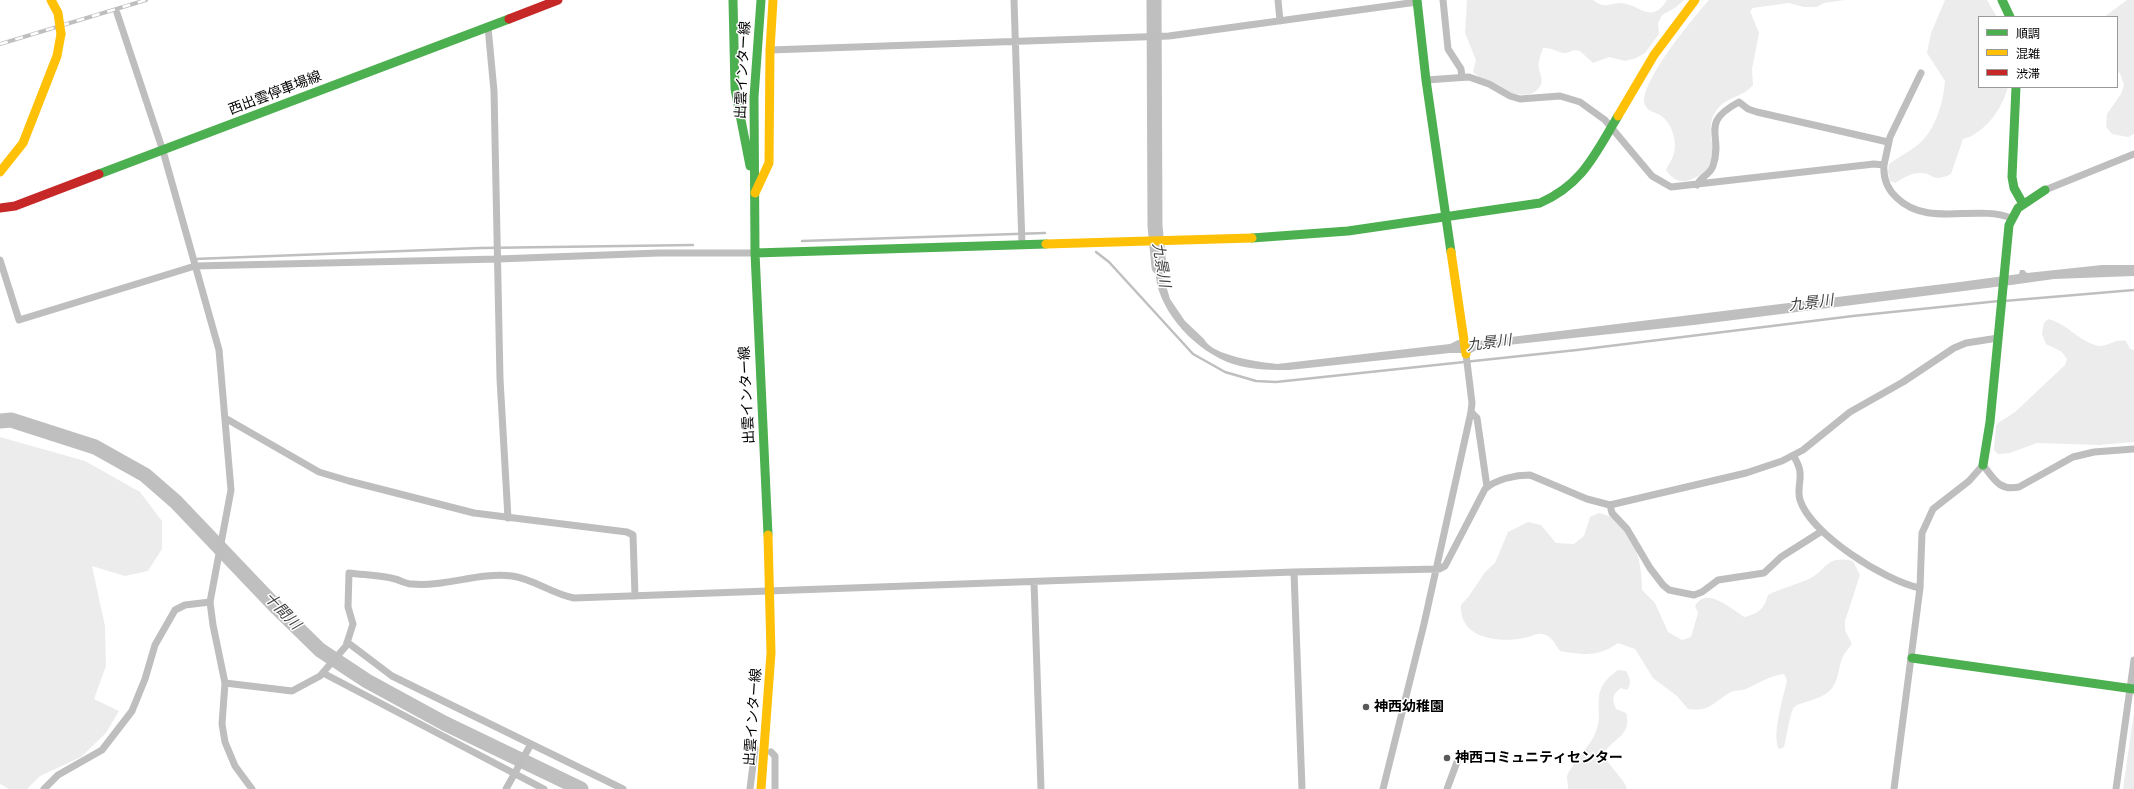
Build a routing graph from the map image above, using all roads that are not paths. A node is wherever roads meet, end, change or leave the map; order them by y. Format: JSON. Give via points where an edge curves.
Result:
{"nodes":[{"id":1,"x":51,"y":0,"type":"edge"},
{"id":2,"x":558,"y":0,"type":"edge"},
{"id":3,"x":734,"y":0,"type":"edge"},
{"id":4,"x":761,"y":0,"type":"edge"},
{"id":5,"x":773,"y":0,"type":"edge"},
{"id":6,"x":1014,"y":0,"type":"edge"},
{"id":7,"x":1278,"y":0,"type":"edge"},
{"id":8,"x":1443,"y":0,"type":"edge"},
{"id":9,"x":1695,"y":0,"type":"edge"},
{"id":10,"x":2002,"y":0,"type":"edge"},
{"id":11,"x":1417,"y":1,"type":"edge"},
{"id":12,"x":117,"y":13,"type":"dead end"},
{"id":13,"x":2010,"y":16,"type":"edge"},
{"id":14,"x":1280,"y":21,"type":"junction"},
{"id":15,"x":488,"y":27,"type":"junction"},
{"id":16,"x":1014,"y":41,"type":"junction"},
{"id":17,"x":770,"y":50,"type":"junction"},
{"id":18,"x":1921,"y":73,"type":"dead end"},
{"id":19,"x":1462,"y":77,"type":"junction"},
{"id":20,"x":1426,"y":80,"type":"junction"},
{"id":21,"x":2016,"y":88,"type":"edge"},
{"id":22,"x":1611,"y":127,"type":"junction"},
{"id":23,"x":1888,"y":142,"type":"junction"},
{"id":24,"x":163,"y":151,"type":"junction"},
{"id":25,"x":2134,"y":154,"type":"edge"},
{"id":26,"x":1884,"y":165,"type":"junction"},
{"id":27,"x":0,"y":172,"type":"edge"},
{"id":28,"x":754,"y":183,"type":"junction"},
{"id":29,"x":1698,"y":185,"type":"junction"},
{"id":30,"x":2046,"y":190,"type":"joint"},
{"id":31,"x":754,"y":195,"type":"junction"},
{"id":32,"x":2023,"y":204,"type":"junction"},
{"id":33,"x":0,"y":208,"type":"edge"},
{"id":34,"x":1447,"y":217,"type":"junction"},
{"id":35,"x":2011,"y":218,"type":"junction"},
{"id":36,"x":1022,"y":245,"type":"junction"},
{"id":37,"x":755,"y":253,"type":"junction"},
{"id":38,"x":498,"y":259,"type":"junction"},
{"id":39,"x":0,"y":260,"type":"edge"},
{"id":40,"x":195,"y":266,"type":"junction"},
{"id":41,"x":1998,"y":338,"type":"junction"},
{"id":42,"x":1467,"y":359,"type":"joint"},
{"id":43,"x":1471,"y":412,"type":"junction"},
{"id":44,"x":225,"y":418,"type":"junction"},
{"id":45,"x":2134,"y":449,"type":"edge"},
{"id":46,"x":1794,"y":456,"type":"junction"},
{"id":47,"x":1983,"y":465,"type":"junction"},
{"id":48,"x":1487,"y":487,"type":"junction"},
{"id":49,"x":1610,"y":505,"type":"junction"},
{"id":50,"x":508,"y":518,"type":"junction"},
{"id":51,"x":1822,"y":531,"type":"junction"},
{"id":52,"x":1436,"y":569,"type":"junction"},
{"id":53,"x":1294,"y":572,"type":"junction"},
{"id":54,"x":1034,"y":582,"type":"junction"},
{"id":55,"x":1920,"y":588,"type":"junction"},
{"id":56,"x":771,"y":592,"type":"junction"},
{"id":57,"x":635,"y":596,"type":"junction"},
{"id":58,"x":210,"y":602,"type":"junction"},
{"id":59,"x":346,"y":644,"type":"junction"},
{"id":60,"x":1912,"y":658,"type":"junction"},
{"id":61,"x":2134,"y":660,"type":"edge"},
{"id":62,"x":325,"y":671,"type":"junction"},
{"id":63,"x":225,"y":683,"type":"junction"},
{"id":64,"x":2132,"y":688,"type":"edge"},
{"id":65,"x":530,"y":746,"type":"junction"},
{"id":66,"x":755,"y":749,"type":"dead end"},
{"id":67,"x":771,"y":752,"type":"dead end"},
{"id":68,"x":1457,"y":762,"type":"dead end"},
{"id":69,"x":516,"y":773,"type":"junction"},
{"id":70,"x":44,"y":789,"type":"edge"},
{"id":71,"x":252,"y":789,"type":"edge"},
{"id":72,"x":506,"y":789,"type":"edge"},
{"id":73,"x":544,"y":789,"type":"edge"},
{"id":74,"x":623,"y":789,"type":"edge"},
{"id":75,"x":750,"y":789,"type":"edge"},
{"id":76,"x":761,"y":789,"type":"edge"},
{"id":77,"x":774,"y":789,"type":"edge"},
{"id":78,"x":1041,"y":789,"type":"edge"},
{"id":79,"x":1302,"y":789,"type":"edge"},
{"id":80,"x":1383,"y":789,"type":"edge"},
{"id":81,"x":1447,"y":789,"type":"edge"},
{"id":82,"x":1894,"y":789,"type":"edge"},
{"id":83,"x":2116,"y":789,"type":"edge"}],
"edges":[{"from":1,"to":27,"type":"street","bridge":true,"via":[[58,13],[61,34],[57,56],[23,143]]},
{"from":2,"to":15,"type":"street","name":"西出雲停車場線"},
{"from":3,"to":28,"type":"street","via":[[735,89]]},
{"from":4,"to":28,"type":"street","name":"出雲インター線","via":[[754,97]]},
{"from":5,"to":17,"type":"street"},
{"from":6,"to":16,"type":"street"},
{"from":7,"to":14,"type":"street"},
{"from":8,"to":19,"type":"street","via":[[1448,49],[1461,69]]},
{"from":9,"to":22,"type":"street","via":[[1654,55]]},
{"from":10,"to":13,"type":"street"},
{"from":11,"to":14,"type":"street"},
{"from":11,"to":20,"type":"street"},
{"from":12,"to":24,"type":"street"},
{"from":14,"to":16,"type":"street","via":[[1163,36]]},
{"from":15,"to":24,"type":"street","name":"西出雲停車場線"},
{"from":15,"to":38,"type":"street","via":[[494,91]]},
{"from":16,"to":17,"type":"street"},
{"from":16,"to":36,"type":"street"},
{"from":17,"to":31,"type":"street","via":[[769,163]]},
{"from":18,"to":23,"type":"street"},
{"from":19,"to":20,"type":"street"},
{"from":19,"to":22,"type":"street","via":[[1479,79],[1520,99],[1560,96],[1580,102]]},
{"from":20,"to":34,"type":"street"},
{"from":21,"to":32,"type":"street","via":[[2012,177],[2014,188]]},
{"from":22,"to":29,"type":"street","via":[[1652,176],[1676,188]]},
{"from":22,"to":34,"type":"street","via":[[1586,170],[1551,198],[1531,206]]},
{"from":23,"to":26,"type":"street"},
{"from":23,"to":29,"type":"street","via":[[1757,112],[1739,102],[1725,110],[1717,119],[1714,128],[1713,167],[1700,179]]},
{"from":24,"to":33,"type":"street","name":"西出雲停車場線","via":[[15,206]]},
{"from":24,"to":40,"type":"street"},
{"from":25,"to":30,"type":"street"},
{"from":26,"to":29,"type":"street","via":[[1874,164]]},
{"from":26,"to":35,"type":"street","via":[[1886,181],[1893,194],[1902,203],[1914,209],[1930,213],[1996,215]]},
{"from":28,"to":31,"type":"street","name":"出雲インター線"},
{"from":30,"to":32,"type":"street"},
{"from":31,"to":37,"type":"street","name":"出雲インター線"},
{"from":32,"to":35,"type":"street"},
{"from":34,"to":36,"type":"street","via":[[1295,235]]},
{"from":34,"to":42,"type":"street"},
{"from":35,"to":41,"type":"street"},
{"from":36,"to":37,"type":"street"},
{"from":37,"to":38,"type":"street","via":[[659,253]]},
{"from":37,"to":56,"type":"street","name":"出雲インター線"},
{"from":38,"to":40,"type":"street"},
{"from":38,"to":50,"type":"street","via":[[500,379]]},
{"from":39,"to":40,"type":"street","via":[[19,320]]},
{"from":40,"to":44,"type":"street","via":[[219,350]]},
{"from":41,"to":46,"type":"street","via":[[1966,343],[1954,348],[1903,382],[1850,412]]},
{"from":41,"to":47,"type":"street"},
{"from":42,"to":43,"type":"street"},
{"from":43,"to":48,"type":"street","via":[[1477,418]]},
{"from":43,"to":52,"type":"street"},
{"from":44,"to":50,"type":"street","via":[[319,472],[474,513]]},
{"from":44,"to":58,"type":"street","via":[[231,490],[226,528],[215,569]]},
{"from":45,"to":47,"type":"street","via":[[2094,452],[2073,457],[2019,487],[2012,488],[1998,484]]},
{"from":46,"to":49,"type":"street","via":[[1751,472]]},
{"from":46,"to":51,"type":"street","via":[[1800,471],[1800,499],[1806,512]]},
{"from":47,"to":55,"type":"street","via":[[1978,473],[1933,509],[1928,517],[1922,533]]},
{"from":48,"to":49,"type":"street","via":[[1514,477],[1530,475],[1587,499]]},
{"from":48,"to":52,"type":"street","via":[[1445,566]]},
{"from":49,"to":51,"type":"street","via":[[1612,513],[1627,529],[1663,585],[1669,590],[1694,595],[1718,580],[1764,573],[1781,557]]},
{"from":50,"to":57,"type":"street","via":[[627,532],[633,535]]},
{"from":51,"to":55,"type":"street","via":[[1871,567],[1908,586]]},
{"from":52,"to":53,"type":"street"},
{"from":52,"to":80,"type":"street"},
{"from":53,"to":54,"type":"street"},
{"from":53,"to":79,"type":"street"},
{"from":54,"to":56,"type":"street"},
{"from":54,"to":78,"type":"street"},
{"from":55,"to":60,"type":"street"},
{"from":56,"to":57,"type":"street"},
{"from":56,"to":76,"type":"street","name":"出雲インター線","via":[[769,701]]},
{"from":57,"to":59,"type":"street","via":[[574,598],[558,595],[512,576],[476,576],[451,582],[411,584],[349,573],[348,607],[353,624]]},
{"from":58,"to":63,"type":"street"},
{"from":58,"to":70,"type":"street","via":[[185,605],[175,610],[155,645],[132,711],[102,750],[58,774]]},
{"from":59,"to":62,"type":"street"},
{"from":59,"to":65,"type":"street","via":[[392,676]]},
{"from":60,"to":64,"type":"street"},
{"from":60,"to":82,"type":"street"},
{"from":61,"to":64,"type":"street"},
{"from":62,"to":63,"type":"street","via":[[292,691]]},
{"from":62,"to":69,"type":"street"},
{"from":63,"to":71,"type":"street","via":[[222,724],[225,742],[235,766]]},
{"from":64,"to":83,"type":"street"},
{"from":65,"to":69,"type":"street"},
{"from":65,"to":74,"type":"street"},
{"from":66,"to":75,"type":"street"},
{"from":67,"to":77,"type":"street","via":[[775,756]]},
{"from":68,"to":81,"type":"street"},
{"from":69,"to":72,"type":"street"},
{"from":69,"to":73,"type":"street"}]}
